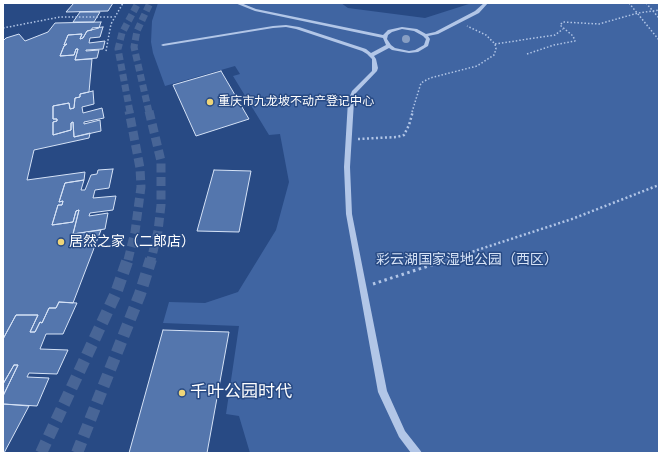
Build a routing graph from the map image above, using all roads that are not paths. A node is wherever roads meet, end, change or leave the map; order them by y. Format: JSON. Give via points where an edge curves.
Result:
{"nodes":[{"id":1,"x":236,"y":3,"type":"edge"},
{"id":2,"x":486,"y":3,"type":"edge"},
{"id":3,"x":425,"y":35,"type":"junction"},
{"id":4,"x":385,"y":37,"type":"junction"},
{"id":5,"x":163,"y":45,"type":"dead end"},
{"id":6,"x":389,"y":46,"type":"junction"},
{"id":7,"x":371,"y":54,"type":"junction"},
{"id":8,"x":417,"y":453,"type":"edge"}],
"edges":[{"from":1,"to":4,"type":"lane","via":[[255,10]]},
{"from":2,"to":3,"type":"lane","via":[[477,12],[458,22],[436,33]]},
{"from":3,"to":4,"type":"lane","via":[[402,28],[390,31]]},
{"from":3,"to":6,"type":"lane","via":[[428,39],[426,46],[416,51],[401,51]]},
{"from":4,"to":6,"type":"lane"},
{"from":5,"to":7,"type":"lane","via":[[286,26]]},
{"from":6,"to":7,"type":"lane"},
{"from":7,"to":8,"type":"lane","via":[[375,68],[352,96],[347,140],[349,214],[383,392],[402,434]]}]}
